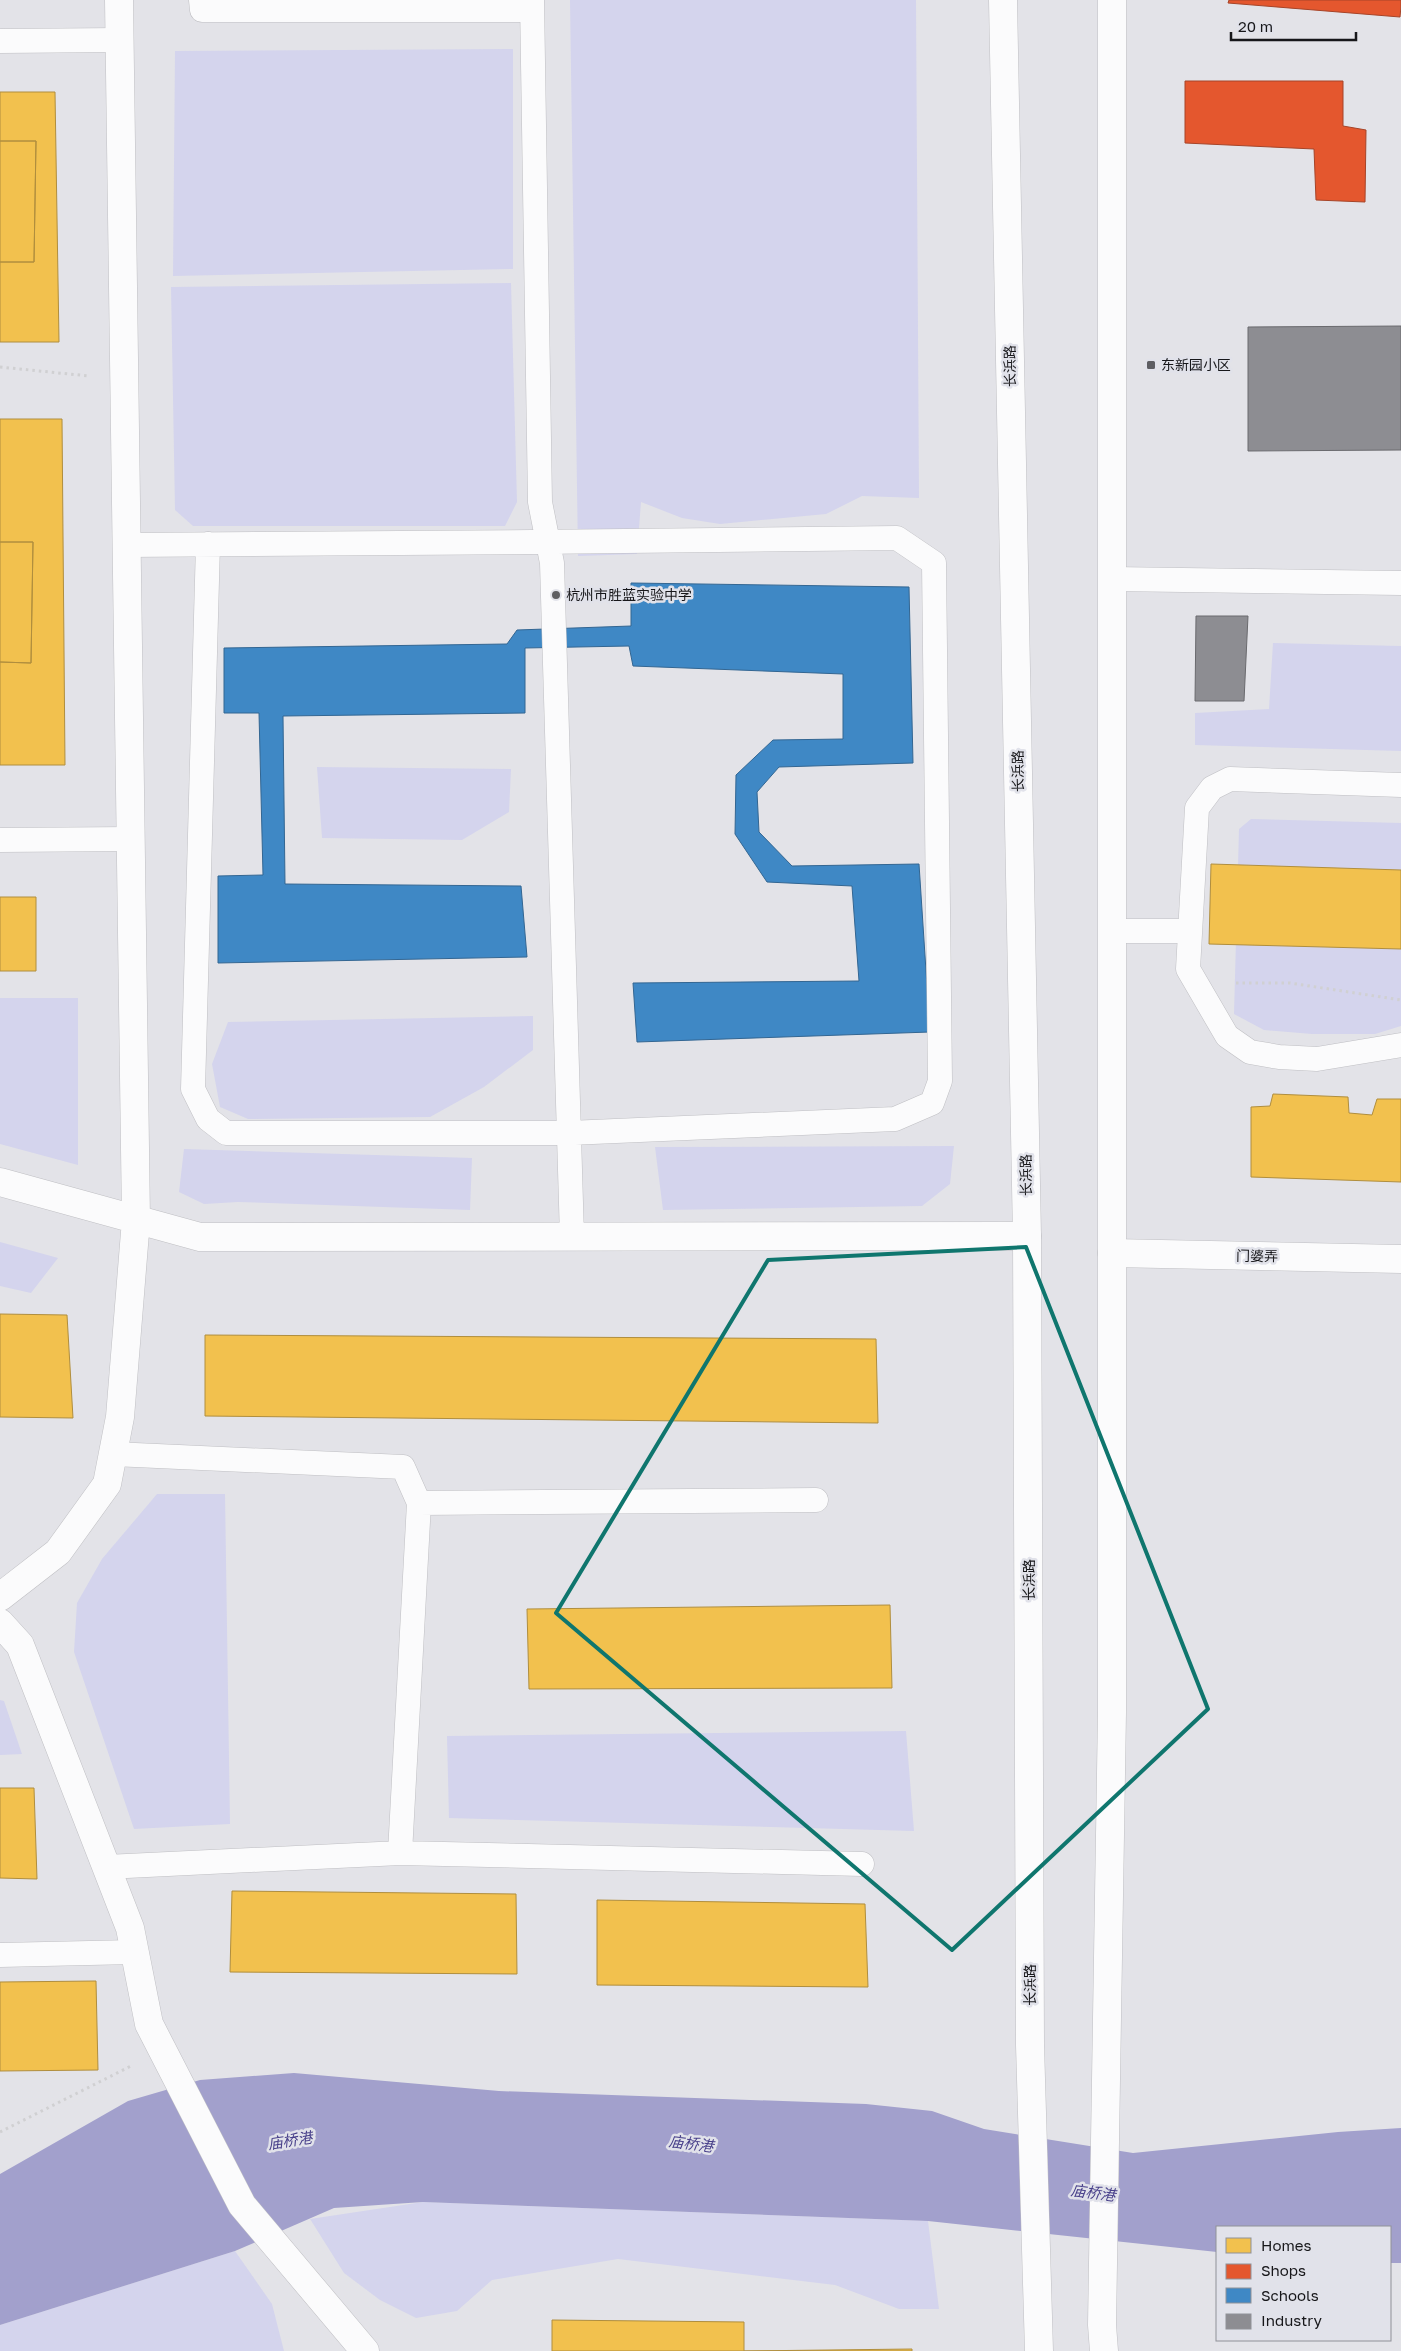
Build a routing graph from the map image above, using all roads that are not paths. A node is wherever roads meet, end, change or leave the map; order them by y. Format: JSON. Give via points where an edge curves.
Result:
{"nodes":[{"id":1,"x":119,"y":0,"type":"edge"},
{"id":2,"x":202,"y":0,"type":"edge"},
{"id":3,"x":1003,"y":0,"type":"edge"},
{"id":4,"x":1112,"y":0,"type":"edge"},
{"id":5,"x":532,"y":5,"type":"edge"},
{"id":6,"x":120,"y":40,"type":"junction"},
{"id":7,"x":0,"y":41,"type":"edge"},
{"id":8,"x":547,"y":543,"type":"junction"},
{"id":9,"x":208,"y":544,"type":"junction"},
{"id":10,"x":127,"y":545,"type":"junction"},
{"id":11,"x":1112,"y":579,"type":"junction"},
{"id":12,"x":1401,"y":583,"type":"edge"},
{"id":13,"x":1401,"y":785,"type":"edge"},
{"id":14,"x":131,"y":839,"type":"junction"},
{"id":15,"x":0,"y":840,"type":"edge"},
{"id":16,"x":1112,"y":931,"type":"junction"},
{"id":17,"x":1190,"y":931,"type":"junction"},
{"id":18,"x":1401,"y":1045,"type":"edge"},
{"id":19,"x":569,"y":1133,"type":"junction"},
{"id":20,"x":0,"y":1182,"type":"edge"},
{"id":21,"x":136,"y":1220,"type":"junction"},
{"id":22,"x":1027,"y":1236,"type":"junction"},
{"id":23,"x":572,"y":1237,"type":"junction"},
{"id":24,"x":1112,"y":1253,"type":"junction"},
{"id":25,"x":1401,"y":1259,"type":"edge"},
{"id":26,"x":113,"y":1454,"type":"junction"},
{"id":27,"x":816,"y":1500,"type":"dead end"},
{"id":28,"x":419,"y":1503,"type":"junction"},
{"id":29,"x":0,"y":1596,"type":"edge"},
{"id":30,"x":0,"y":1623,"type":"edge"},
{"id":31,"x":400,"y":1853,"type":"junction"},
{"id":32,"x":862,"y":1864,"type":"dead end"},
{"id":33,"x":106,"y":1867,"type":"junction"},
{"id":34,"x":134,"y":1952,"type":"junction"},
{"id":35,"x":0,"y":1955,"type":"edge"},
{"id":36,"x":1103,"y":2338,"type":"edge"},
{"id":37,"x":1039,"y":2340,"type":"edge"},
{"id":38,"x":365,"y":2351,"type":"edge"}],
"edges":[{"from":1,"to":6,"type":"main road"},
{"from":2,"to":5,"type":"lane","via":[[202,10]]},
{"from":3,"to":22,"type":"main road","name":"长浜路"},
{"from":4,"to":11,"type":"main road"},
{"from":5,"to":8,"type":"lane","via":[[540,502]]},
{"from":6,"to":7,"type":"lane"},
{"from":6,"to":10,"type":"main road"},
{"from":8,"to":9,"type":"lane"},
{"from":8,"to":19,"type":"lane","via":[[552,572]]},
{"from":8,"to":19,"type":"lane","via":[[897,538],[934,563],[940,1081],[932,1103],[895,1119]]},
{"from":9,"to":10,"type":"lane"},
{"from":9,"to":19,"type":"lane","via":[[193,1089],[208,1119],[226,1133]]},
{"from":10,"to":14,"type":"main road"},
{"from":11,"to":12,"type":"lane"},
{"from":11,"to":16,"type":"main road"},
{"from":13,"to":17,"type":"lane","via":[[1230,779],[1212,788],[1197,808]]},
{"from":14,"to":15,"type":"lane"},
{"from":14,"to":21,"type":"main road"},
{"from":16,"to":17,"type":"lane"},
{"from":16,"to":24,"type":"main road"},
{"from":17,"to":18,"type":"lane","via":[[1188,969],[1227,1036],[1250,1052],[1317,1059]]},
{"from":19,"to":23,"type":"lane"},
{"from":20,"to":21,"type":"main road"},
{"from":21,"to":23,"type":"main road","via":[[200,1237]]},
{"from":21,"to":26,"type":"main road","via":[[120,1417]]},
{"from":22,"to":23,"type":"main road"},
{"from":22,"to":37,"type":"main road","name":"长浜路","via":[[1030,2045]]},
{"from":24,"to":25,"type":"main road","name":"门婆弄"},
{"from":24,"to":36,"type":"main road","via":[[1112,1712]]},
{"from":26,"to":28,"type":"lane","via":[[403,1467]]},
{"from":26,"to":29,"type":"main road","via":[[107,1484],[58,1552]]},
{"from":27,"to":28,"type":"lane"},
{"from":28,"to":31,"type":"lane"},
{"from":30,"to":33,"type":"main road","via":[[20,1645]]},
{"from":31,"to":32,"type":"lane"},
{"from":31,"to":33,"type":"lane"},
{"from":33,"to":34,"type":"main road","via":[[130,1928]]},
{"from":34,"to":35,"type":"lane"},
{"from":34,"to":38,"type":"main road","via":[[149,2024],[242,2205]]}]}
